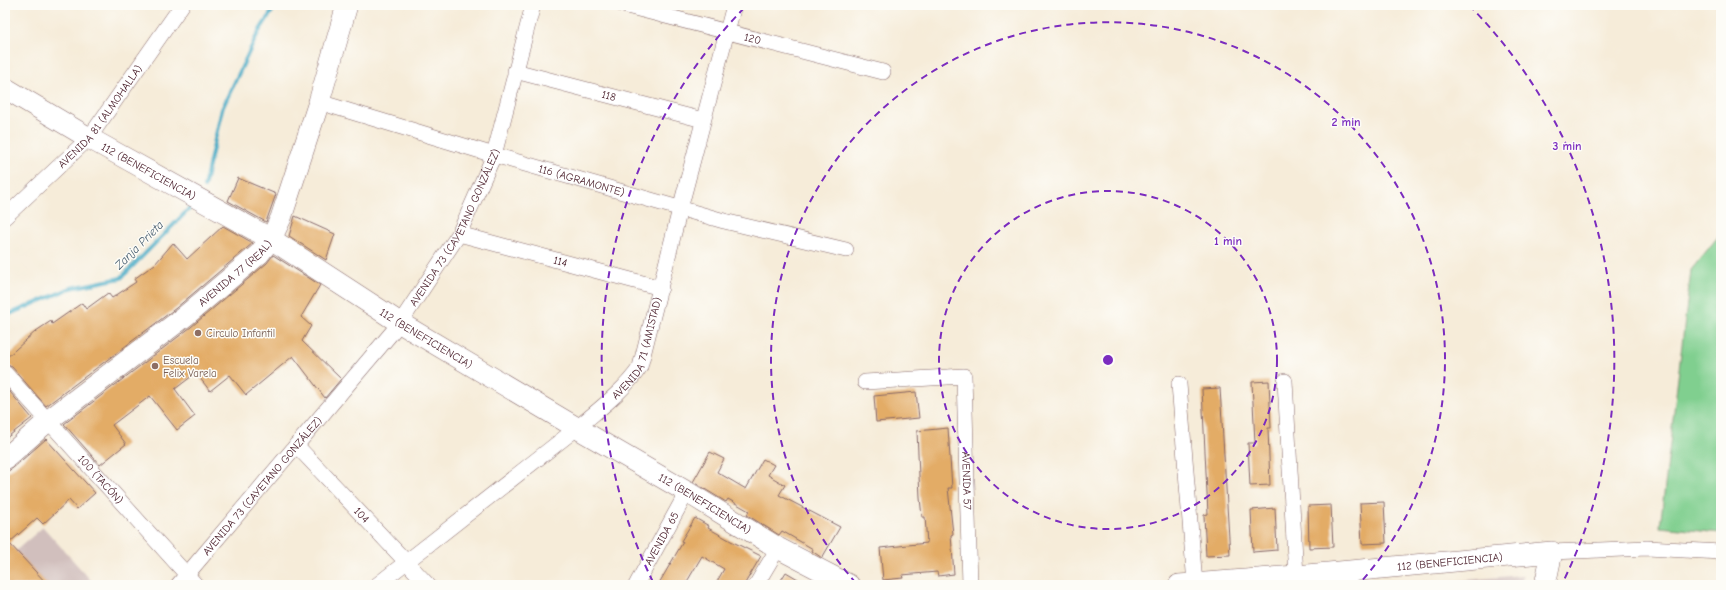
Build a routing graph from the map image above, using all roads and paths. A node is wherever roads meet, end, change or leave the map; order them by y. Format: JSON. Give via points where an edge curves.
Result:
{"nodes":[{"id":1,"x":182,"y":5,"type":"edge"},
{"id":2,"x":347,"y":5,"type":"edge"},
{"id":3,"x":533,"y":5,"type":"edge"},
{"id":4,"x":623,"y":5,"type":"edge"},
{"id":5,"x":734,"y":5,"type":"edge"},
{"id":6,"x":726,"y":33,"type":"junction"},
{"id":7,"x":515,"y":70,"type":"junction"},
{"id":8,"x":883,"y":72,"type":"dead end"},
{"id":9,"x":5,"y":88,"type":"edge"},
{"id":10,"x":319,"y":102,"type":"junction"},
{"id":11,"x":703,"y":120,"type":"junction"},
{"id":12,"x":89,"y":138,"type":"junction"},
{"id":13,"x":494,"y":155,"type":"junction"},
{"id":14,"x":680,"y":209,"type":"junction"},
{"id":15,"x":5,"y":217,"type":"edge"},
{"id":16,"x":459,"y":234,"type":"junction"},
{"id":17,"x":271,"y":239,"type":"junction"},
{"id":18,"x":846,"y":250,"type":"dead end"},
{"id":19,"x":661,"y":288,"type":"junction"},
{"id":20,"x":400,"y":322,"type":"junction"},
{"id":21,"x":5,"y":372,"type":"edge"},
{"id":22,"x":1285,"y":381,"type":"dead end"},
{"id":23,"x":865,"y":382,"type":"dead end"},
{"id":24,"x":1179,"y":384,"type":"dead end"},
{"id":25,"x":48,"y":420,"type":"junction"},
{"id":26,"x":577,"y":428,"type":"junction"},
{"id":27,"x":296,"y":445,"type":"junction"},
{"id":28,"x":5,"y":459,"type":"edge"},
{"id":29,"x":687,"y":492,"type":"junction"},
{"id":30,"x":778,"y":548,"type":"junction"},
{"id":31,"x":1552,"y":552,"type":"junction"},
{"id":32,"x":1721,"y":552,"type":"edge"},
{"id":33,"x":406,"y":562,"type":"junction"},
{"id":34,"x":1296,"y":576,"type":"junction"},
{"id":35,"x":187,"y":581,"type":"edge"},
{"id":36,"x":1187,"y":584,"type":"edge"},
{"id":37,"x":377,"y":585,"type":"edge"},
{"id":38,"x":428,"y":585,"type":"edge"},
{"id":39,"x":636,"y":585,"type":"edge"},
{"id":40,"x":756,"y":585,"type":"edge"},
{"id":41,"x":849,"y":585,"type":"edge"},
{"id":42,"x":970,"y":585,"type":"edge"},
{"id":43,"x":1545,"y":585,"type":"edge"}],
"edges":[{"from":1,"to":12,"type":"street","name":"AVENIDA 81 (ALMOHALLA)"},
{"from":2,"to":10,"type":"street","name":"AVENIDA 77 (REAL)"},
{"from":3,"to":7,"type":"street","name":"AVENIDA 73 (CAYETANO GONZÁLEZ)"},
{"from":4,"to":6,"type":"street","name":"120"},
{"from":5,"to":6,"type":"street","name":"AVENIDA 71 (AMISTAD)"},
{"from":6,"to":8,"type":"street","name":"120"},
{"from":6,"to":11,"type":"street","name":"AVENIDA 71 (AMISTAD)"},
{"from":7,"to":11,"type":"street","name":"118"},
{"from":7,"to":13,"type":"street","name":"AVENIDA 73 (CAYETANO GONZÁLEZ)"},
{"from":9,"to":12,"type":"street","name":"112 (BENEFICIENCIA)"},
{"from":10,"to":13,"type":"street","name":"116 (AGRAMONTE)"},
{"from":10,"to":17,"type":"street","name":"AVENIDA 77 (REAL)","via":[[281,218]]},
{"from":11,"to":14,"type":"street","name":"AVENIDA 71 (AMISTAD)"},
{"from":12,"to":15,"type":"street","name":"AVENIDA 81 (ALMOHALLA)"},
{"from":12,"to":17,"type":"street","name":"112 (BENEFICIENCIA)"},
{"from":13,"to":14,"type":"street","name":"116 (AGRAMONTE)"},
{"from":13,"to":16,"type":"street","name":"AVENIDA 73 (CAYETANO GONZÁLEZ)"},
{"from":14,"to":18,"type":"street","name":"116 (AGRAMONTE)"},
{"from":14,"to":19,"type":"street","name":"AVENIDA 71 (AMISTAD)"},
{"from":16,"to":19,"type":"street","name":"114"},
{"from":16,"to":20,"type":"street","name":"AVENIDA 73 (CAYETANO GONZÁLEZ)"},
{"from":17,"to":20,"type":"street","name":"112 (BENEFICIENCIA)"},
{"from":17,"to":25,"type":"street","name":"AVENIDA 77 (REAL)","via":[[259,254],[184,317]]},
{"from":19,"to":26,"type":"street","name":"AVENIDA 71 (AMISTAD)","via":[[640,367],[606,403]]},
{"from":20,"to":26,"type":"street","name":"112 (BENEFICIENCIA)"},
{"from":20,"to":27,"type":"street","name":"AVENIDA 73 (CAYETANO GONZÁLEZ)"},
{"from":21,"to":25,"type":"street","name":"100 (TACÓN)"},
{"from":22,"to":34,"type":"street"},
{"from":23,"to":42,"type":"street","name":"AVENIDA 57","via":[[964,376]]},
{"from":24,"to":36,"type":"street"},
{"from":25,"to":28,"type":"street","name":"AVENIDA 77 (REAL)"},
{"from":25,"to":35,"type":"street","name":"100 (TACÓN)"},
{"from":26,"to":29,"type":"street","name":"112 (BENEFICIENCIA)"},
{"from":26,"to":33,"type":"street","name":"AVENIDA 71 (AMISTAD)"},
{"from":27,"to":33,"type":"street","name":"104"},
{"from":27,"to":35,"type":"street","name":"AVENIDA 73 (CAYETANO GONZÁLEZ)"},
{"from":29,"to":30,"type":"street","name":"112 (BENEFICIENCIA)"},
{"from":29,"to":39,"type":"street","name":"AVENIDA 65"},
{"from":30,"to":40,"type":"street"},
{"from":30,"to":41,"type":"street","name":"112 (BENEFICIENCIA)"},
{"from":31,"to":32,"type":"street","name":"112 (BENEFICIENCIA)","via":[[1647,548]]},
{"from":31,"to":34,"type":"street","name":"112 (BENEFICIENCIA)"},
{"from":31,"to":43,"type":"street"},
{"from":33,"to":37,"type":"street","name":"AVENIDA 71 (AMISTAD)"},
{"from":33,"to":38,"type":"street","name":"104"},
{"from":34,"to":36,"type":"street","name":"112 (BENEFICIENCIA)"}]}
